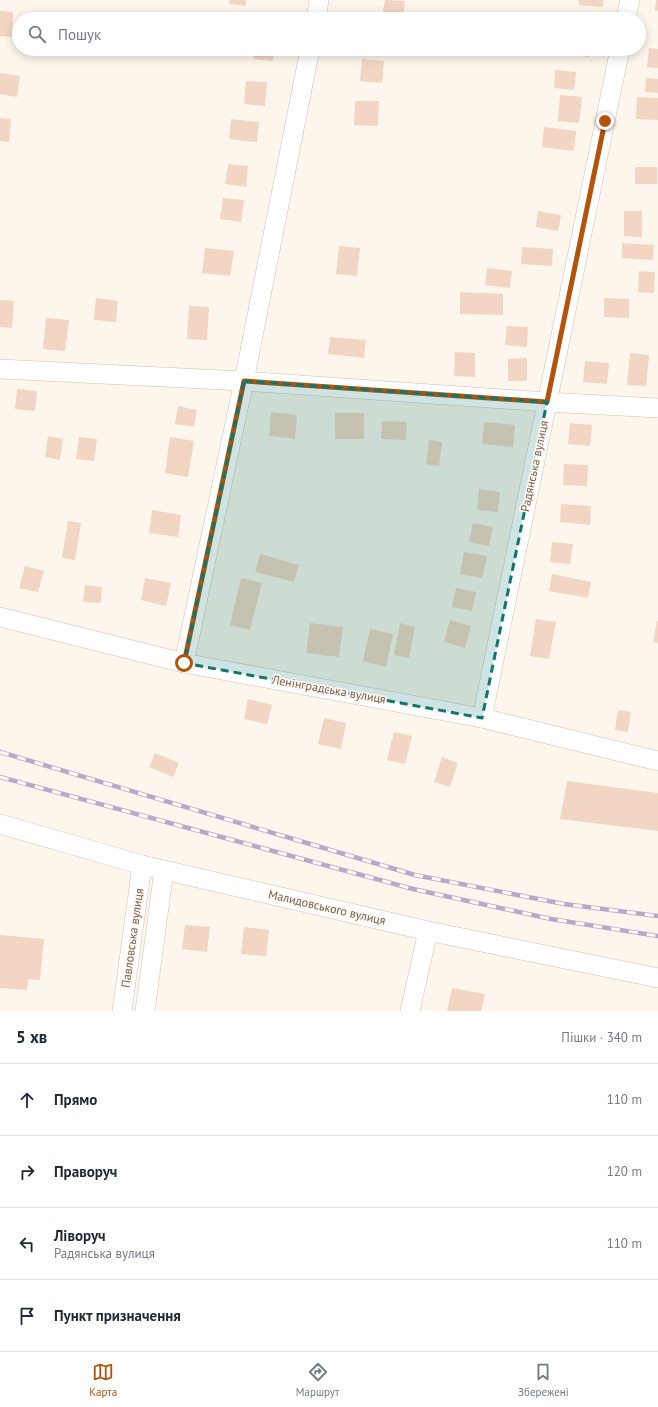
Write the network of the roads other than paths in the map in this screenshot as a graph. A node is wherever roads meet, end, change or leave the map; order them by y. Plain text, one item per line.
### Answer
1 (319, 0) edge
2 (630, 0) edge
3 (317, 12) edge
4 (627, 12) edge
5 (309, 56) edge
6 (619, 56) edge
7 (0, 369) edge
8 (244, 381) junction
9 (547, 402) junction
10 (658, 408) edge
11 (0, 617) edge
12 (184, 663) junction
13 (482, 718) junction
14 (658, 761) edge
15 (0, 824) edge
16 (142, 865) junction
17 (164, 870) junction
18 (428, 931) junction
19 (658, 978) edge
20 (122, 1011) edge
21 (145, 1011) edge
22 (410, 1011) edge

1 - 3 street
2 - 4 street
5 - 8 street
6 - 9 street, Радянська вулиця
7 - 8 street
8 - 9 street
8 - 12 street
9 - 10 street
9 - 13 street, Радянська вулиця
11 - 12 street, Ленінградська вулиця
12 - 13 street, Ленінградська вулиця
13 - 14 street, Ленінградська вулиця
15 - 16 street, Малидовського вулиця
16 - 17 street, Малидовського вулиця
16 - 20 street, Павловська вулиця
17 - 18 street, Малидовського вулиця
17 - 21 street, Павловська вулиця
18 - 19 street, Малидовського вулиця
18 - 22 street

